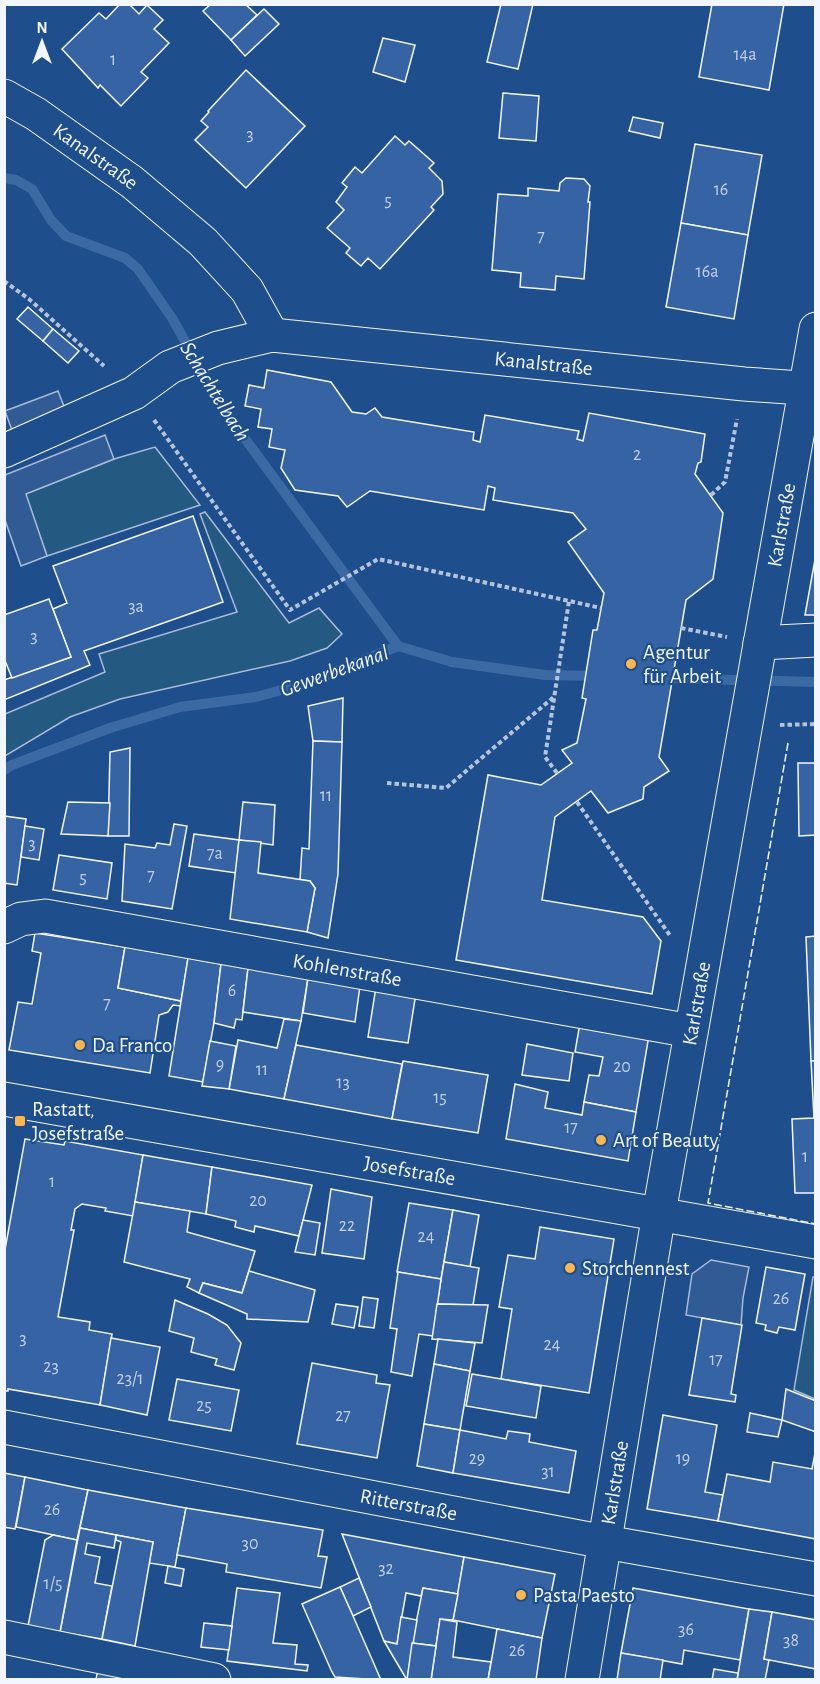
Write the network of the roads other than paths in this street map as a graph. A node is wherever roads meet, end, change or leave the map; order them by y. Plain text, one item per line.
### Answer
1 (4, 96) edge
2 (816, 329) edge
3 (272, 335) junction
4 (810, 389) edge
5 (4, 451) edge
6 (816, 640) edge
7 (760, 643) junction
8 (4, 927) edge
9 (691, 1031) junction
10 (4, 1099) edge
11 (659, 1213) junction
12 (816, 1242) edge
13 (4, 1427) edge
14 (605, 1542) junction
15 (816, 1579) edge
16 (4, 1636) edge
17 (214, 1680) edge
18 (582, 1680) edge

1 - 3 street, Kanalstraße
2 - 4 street, Karlstraße
3 - 4 street, Kanalstraße
3 - 5 street, Kanalstraße
4 - 7 street, Karlstraße
6 - 7 street
7 - 9 street, Karlstraße
8 - 9 street, Kohlenstraße
9 - 11 street, Karlstraße
10 - 11 street, Josefstraße
11 - 12 street, Josefstraße
11 - 14 street, Karlstraße
13 - 14 street, Ritterstraße
14 - 15 street, Ritterstraße
14 - 18 street, Karlstraße
16 - 17 street

